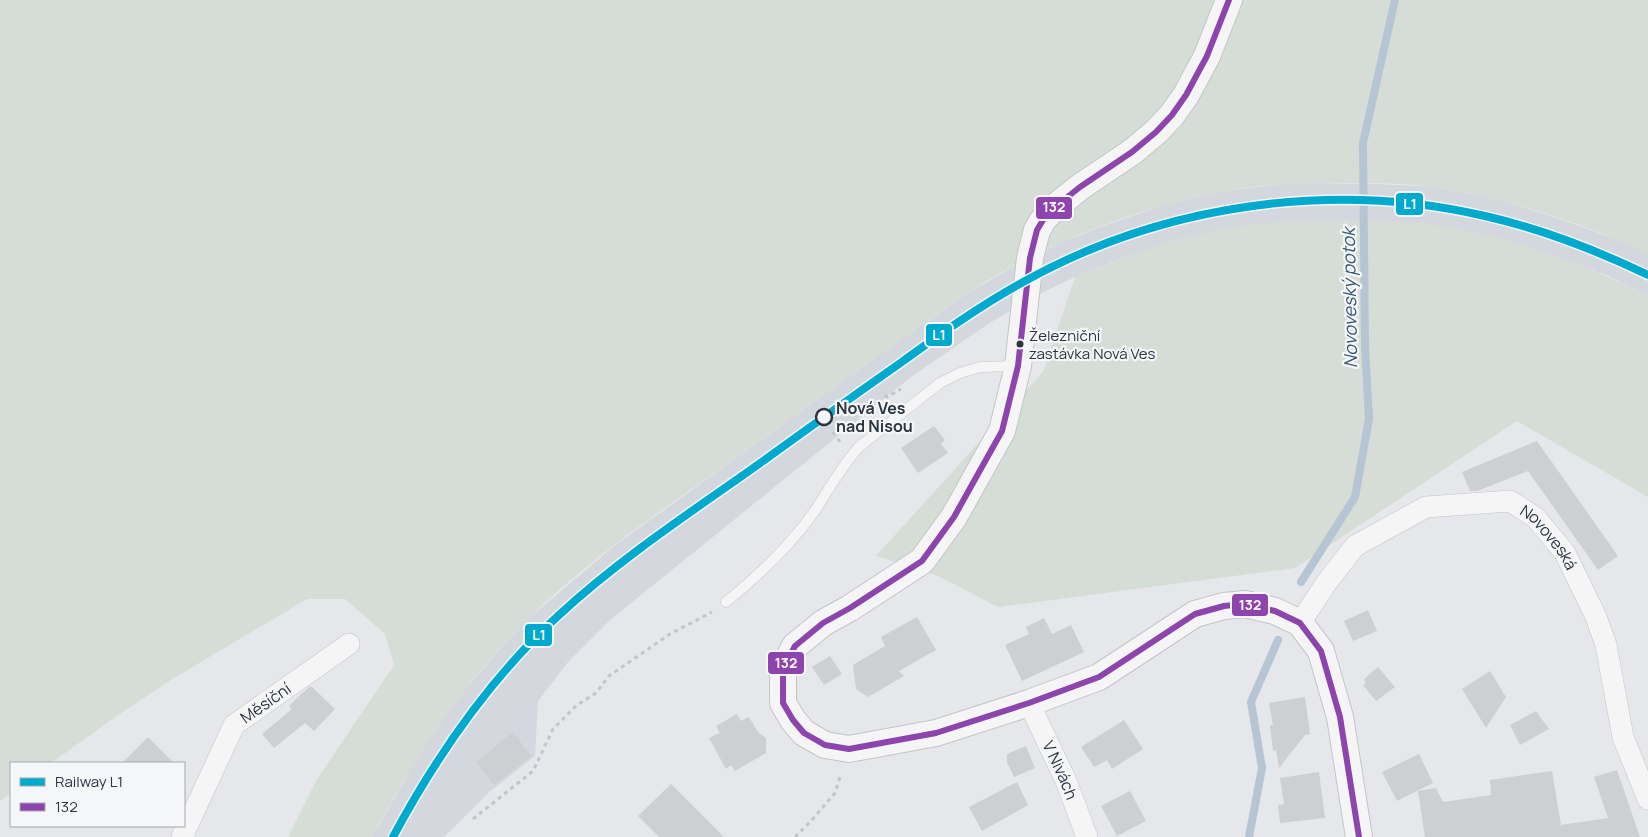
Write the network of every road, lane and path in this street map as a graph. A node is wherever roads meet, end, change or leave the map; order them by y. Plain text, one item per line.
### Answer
1 (1229, 0) edge
2 (1018, 366) junction
3 (833, 432) dead end
4 (836, 436) dead end
5 (726, 602) joint
6 (1300, 623) junction
7 (349, 644) dead end
8 (1030, 703) junction
9 (849, 749) junction
10 (1648, 799) edge
11 (473, 819) dead end
12 (182, 837) edge
13 (795, 837) edge
14 (1087, 837) edge
15 (1359, 837) edge

1 - 2 street
2 - 5 lane
2 - 9 street
3 - 4 path
5 - 11 path
6 - 8 street
6 - 10 street, Novoveská
6 - 15 street
7 - 12 street, Měsíční
8 - 9 street
8 - 14 street, V Nivách
9 - 13 path

